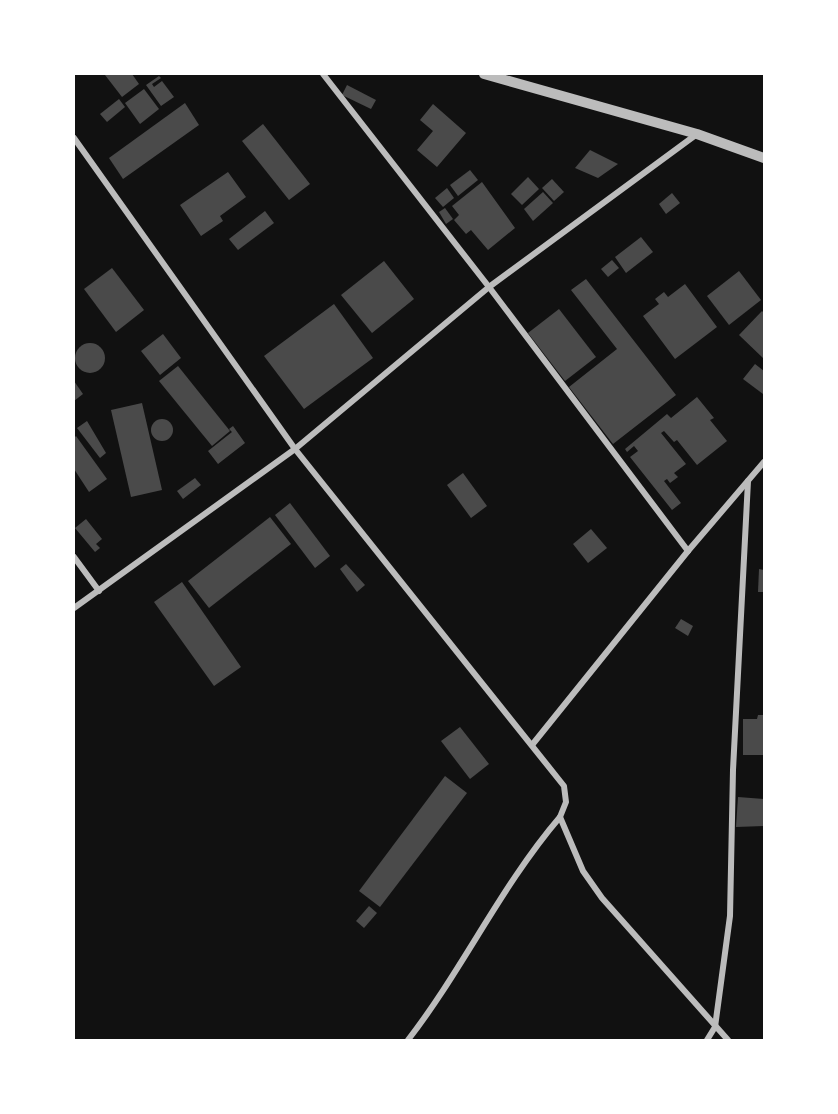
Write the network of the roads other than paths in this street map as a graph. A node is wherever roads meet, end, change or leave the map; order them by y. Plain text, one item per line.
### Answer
1 (323, 74) edge
2 (484, 74) edge
3 (697, 134) junction
4 (74, 138) edge
5 (765, 158) edge
6 (489, 287) junction
7 (295, 449) junction
8 (765, 462) edge
9 (748, 481) junction
10 (688, 551) junction
11 (74, 557) edge
12 (99, 591) junction
13 (74, 608) edge
14 (532, 745) junction
15 (560, 817) junction
16 (715, 1027) junction
17 (408, 1041) edge
18 (707, 1041) edge
19 (728, 1041) edge

1 - 6 street
2 - 3 street
3 - 5 street
3 - 6 street
4 - 7 street
6 - 7 street
6 - 10 street
7 - 12 street
7 - 14 street
8 - 9 street
9 - 10 street
9 - 16 street
10 - 14 street
11 - 12 street
12 - 13 street
14 - 15 street
15 - 16 street
15 - 17 street
16 - 18 street
16 - 19 street

